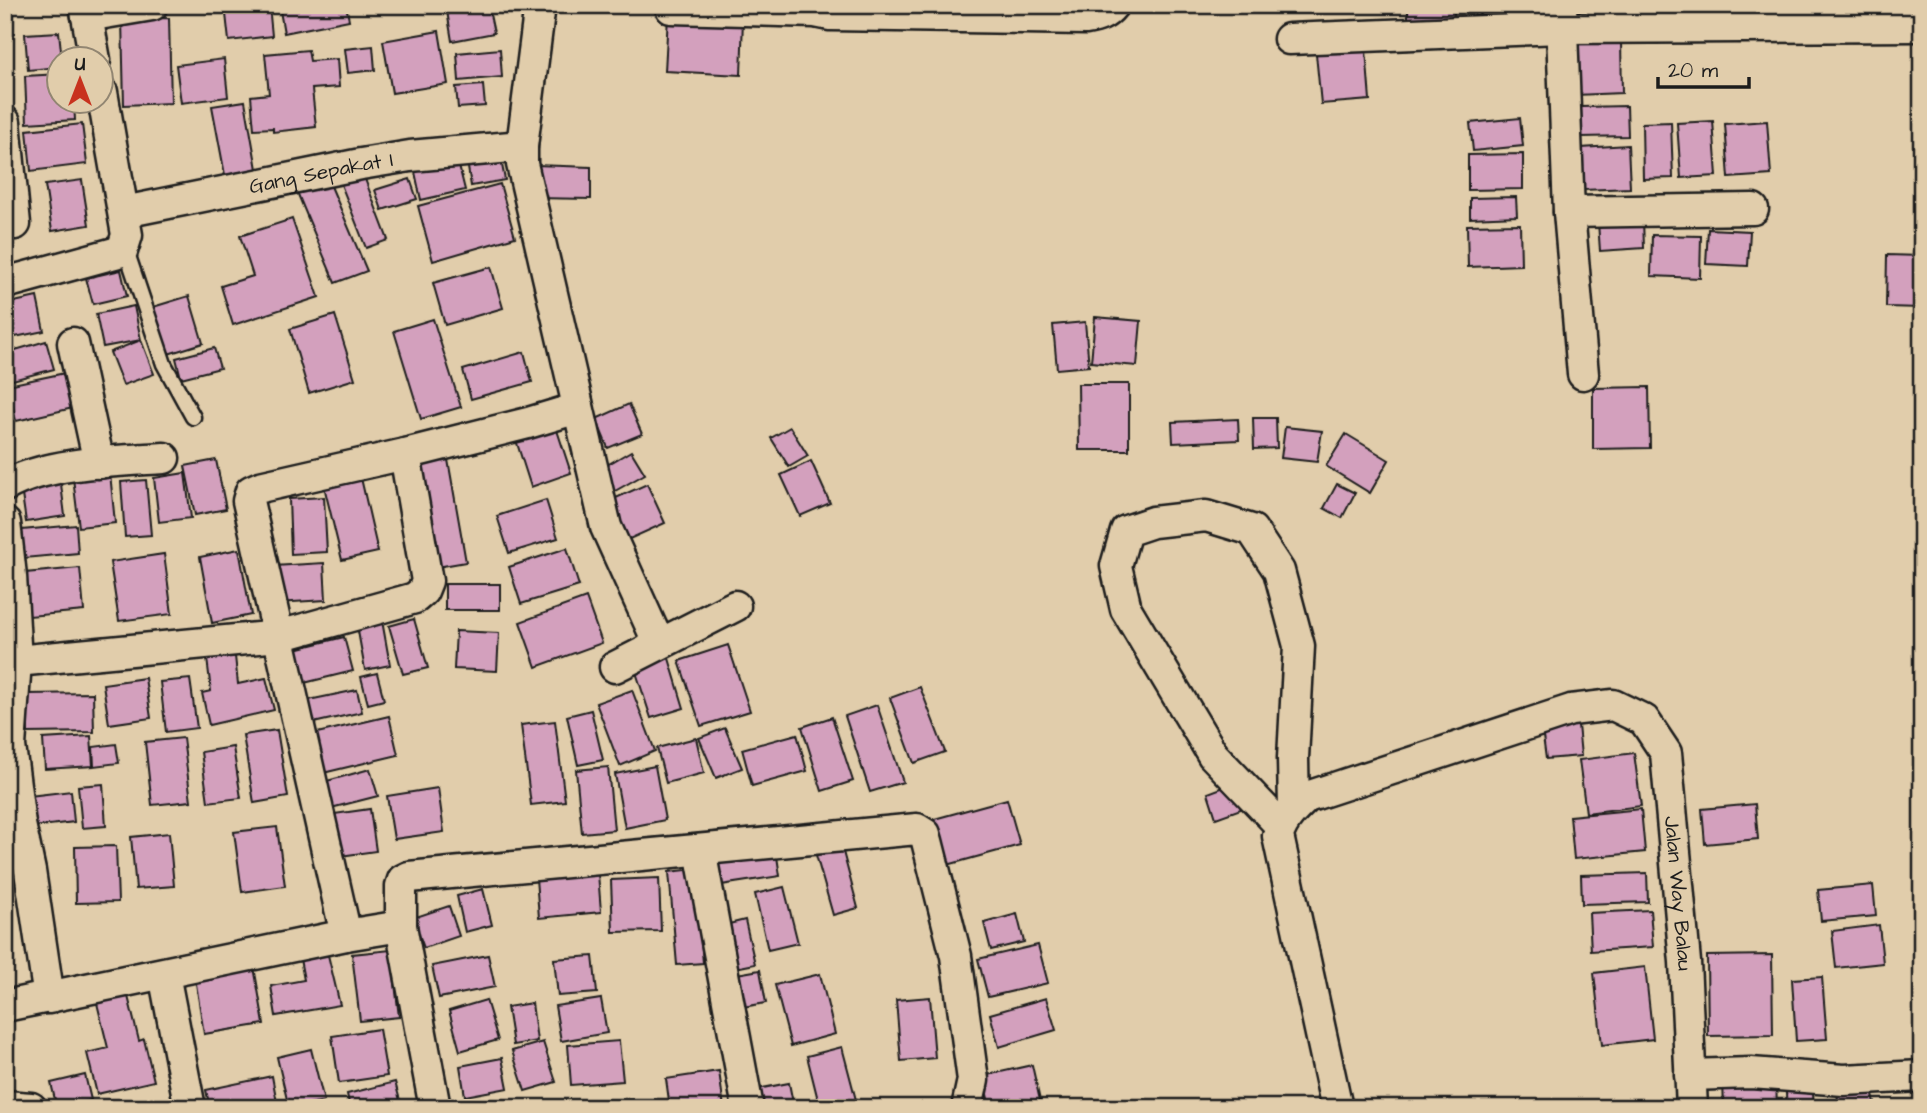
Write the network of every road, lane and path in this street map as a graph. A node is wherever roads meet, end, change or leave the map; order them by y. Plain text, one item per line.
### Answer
1 (152, 5) edge
2 (540, 5) edge
3 (1113, 5) edge
4 (671, 8) joint
5 (815, 9) edge
6 (86, 11) edge
7 (1561, 17) edge
8 (1922, 26) edge
9 (1289, 39) dead end
10 (92, 46) edge
11 (106, 116) edge
12 (5, 122) edge
13 (522, 146) junction
14 (8, 179) edge
15 (1753, 209) dead end
16 (124, 212) junction
17 (1569, 212) junction
18 (15, 224) dead end
19 (125, 245) junction
20 (5, 284) edge
21 (73, 343) dead end
22 (1583, 374) dead end
23 (578, 408) junction
24 (193, 417) dead end
25 (405, 454) junction
26 (164, 458) dead end
27 (99, 463) junction
28 (5, 486) edge
29 (5, 523) edge
30 (735, 606) dead end
31 (279, 636) junction
32 (659, 644) junction
33 (16, 661) junction
34 (615, 667) dead end
35 (10, 787) edge
36 (1287, 818) junction
37 (700, 850) junction
38 (401, 926) junction
39 (346, 934) junction
40 (164, 974) junction
41 (49, 998) junction
42 (5, 1006) edge
43 (1690, 1075) junction
44 (1922, 1076) edge
45 (5, 1106) edge
46 (31, 1108) edge
47 (190, 1108) edge
48 (435, 1108) edge
49 (748, 1108) edge
50 (967, 1108) edge
51 (1337, 1108) edge
52 (1692, 1108) edge

1 - 6 street
2 - 4 path
2 - 13 street
3 - 5 street
4 - 5 street
6 - 10 street
7 - 8 street
7 - 9 street
7 - 17 street
11 - 16 street
12 - 14 street
13 - 16 street, Gang Sepakat I
13 - 23 street
14 - 18 street
15 - 17 street
16 - 19 street
17 - 22 street
19 - 20 street
19 - 24 lane
21 - 27 street
23 - 25 street
23 - 32 street
25 - 31 street
25 - 31 street
26 - 27 street
27 - 28 street
29 - 33 street
30 - 32 street
31 - 33 street
31 - 39 street
32 - 34 street
33 - 35 street
35 - 41 street
36 - 36 street
36 - 43 street, Jalan Way Balau
36 - 51 street
37 - 38 street
37 - 49 street
37 - 50 street
38 - 39 street
38 - 48 street
39 - 40 street
40 - 41 street
40 - 47 street
41 - 42 street
43 - 44 street
43 - 52 street, Jalan Way Balau
45 - 46 street

